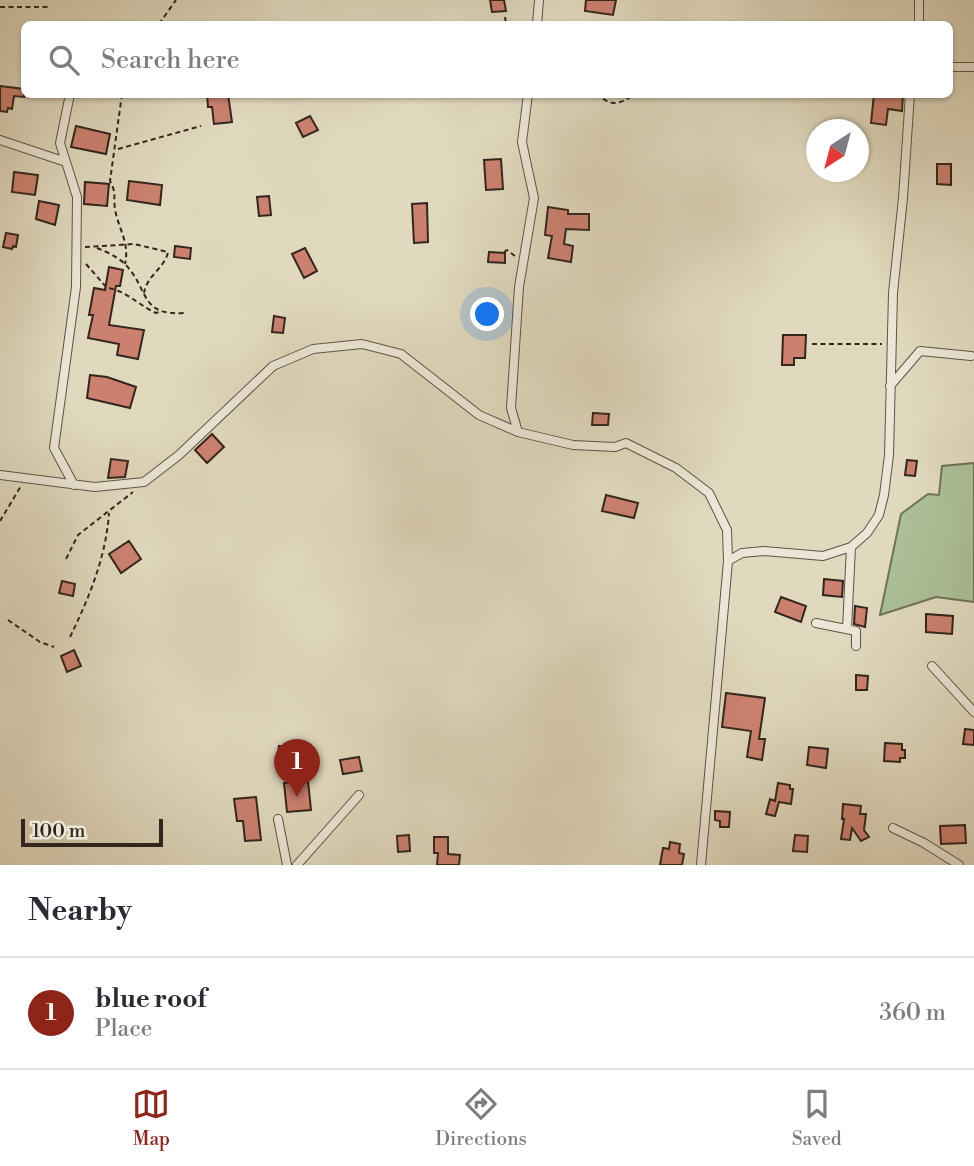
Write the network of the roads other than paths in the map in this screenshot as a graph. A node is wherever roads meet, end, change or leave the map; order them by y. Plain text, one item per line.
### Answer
1 (539, 0) edge
2 (919, 0) edge
3 (537, 21) edge
4 (919, 21) edge
5 (974, 66) edge
6 (953, 67) edge
7 (69, 98) edge
8 (528, 98) edge
9 (910, 98) edge
10 (0, 140) edge
11 (66, 162) junction
12 (971, 356) dead end
13 (890, 386) junction
14 (518, 432) junction
15 (0, 475) edge
16 (74, 485) junction
17 (851, 547) junction
18 (729, 561) junction
19 (816, 623) dead end
20 (847, 629) junction
21 (856, 646) dead end
22 (932, 666) dead end
23 (974, 712) edge
24 (359, 795) dead end
25 (278, 819) dead end
26 (892, 828) dead end
27 (287, 865) edge
28 (297, 865) edge
29 (701, 865) edge
30 (959, 865) edge

1 - 3 street
2 - 4 street
5 - 6 street
7 - 11 street
8 - 14 street
9 - 13 street
10 - 11 street
11 - 16 street
12 - 13 street
13 - 17 street
14 - 16 street
14 - 18 street
15 - 16 street
17 - 18 street
17 - 20 street
18 - 29 street
19 - 20 street
20 - 21 street
22 - 23 street
24 - 28 street
25 - 27 street
26 - 30 street

